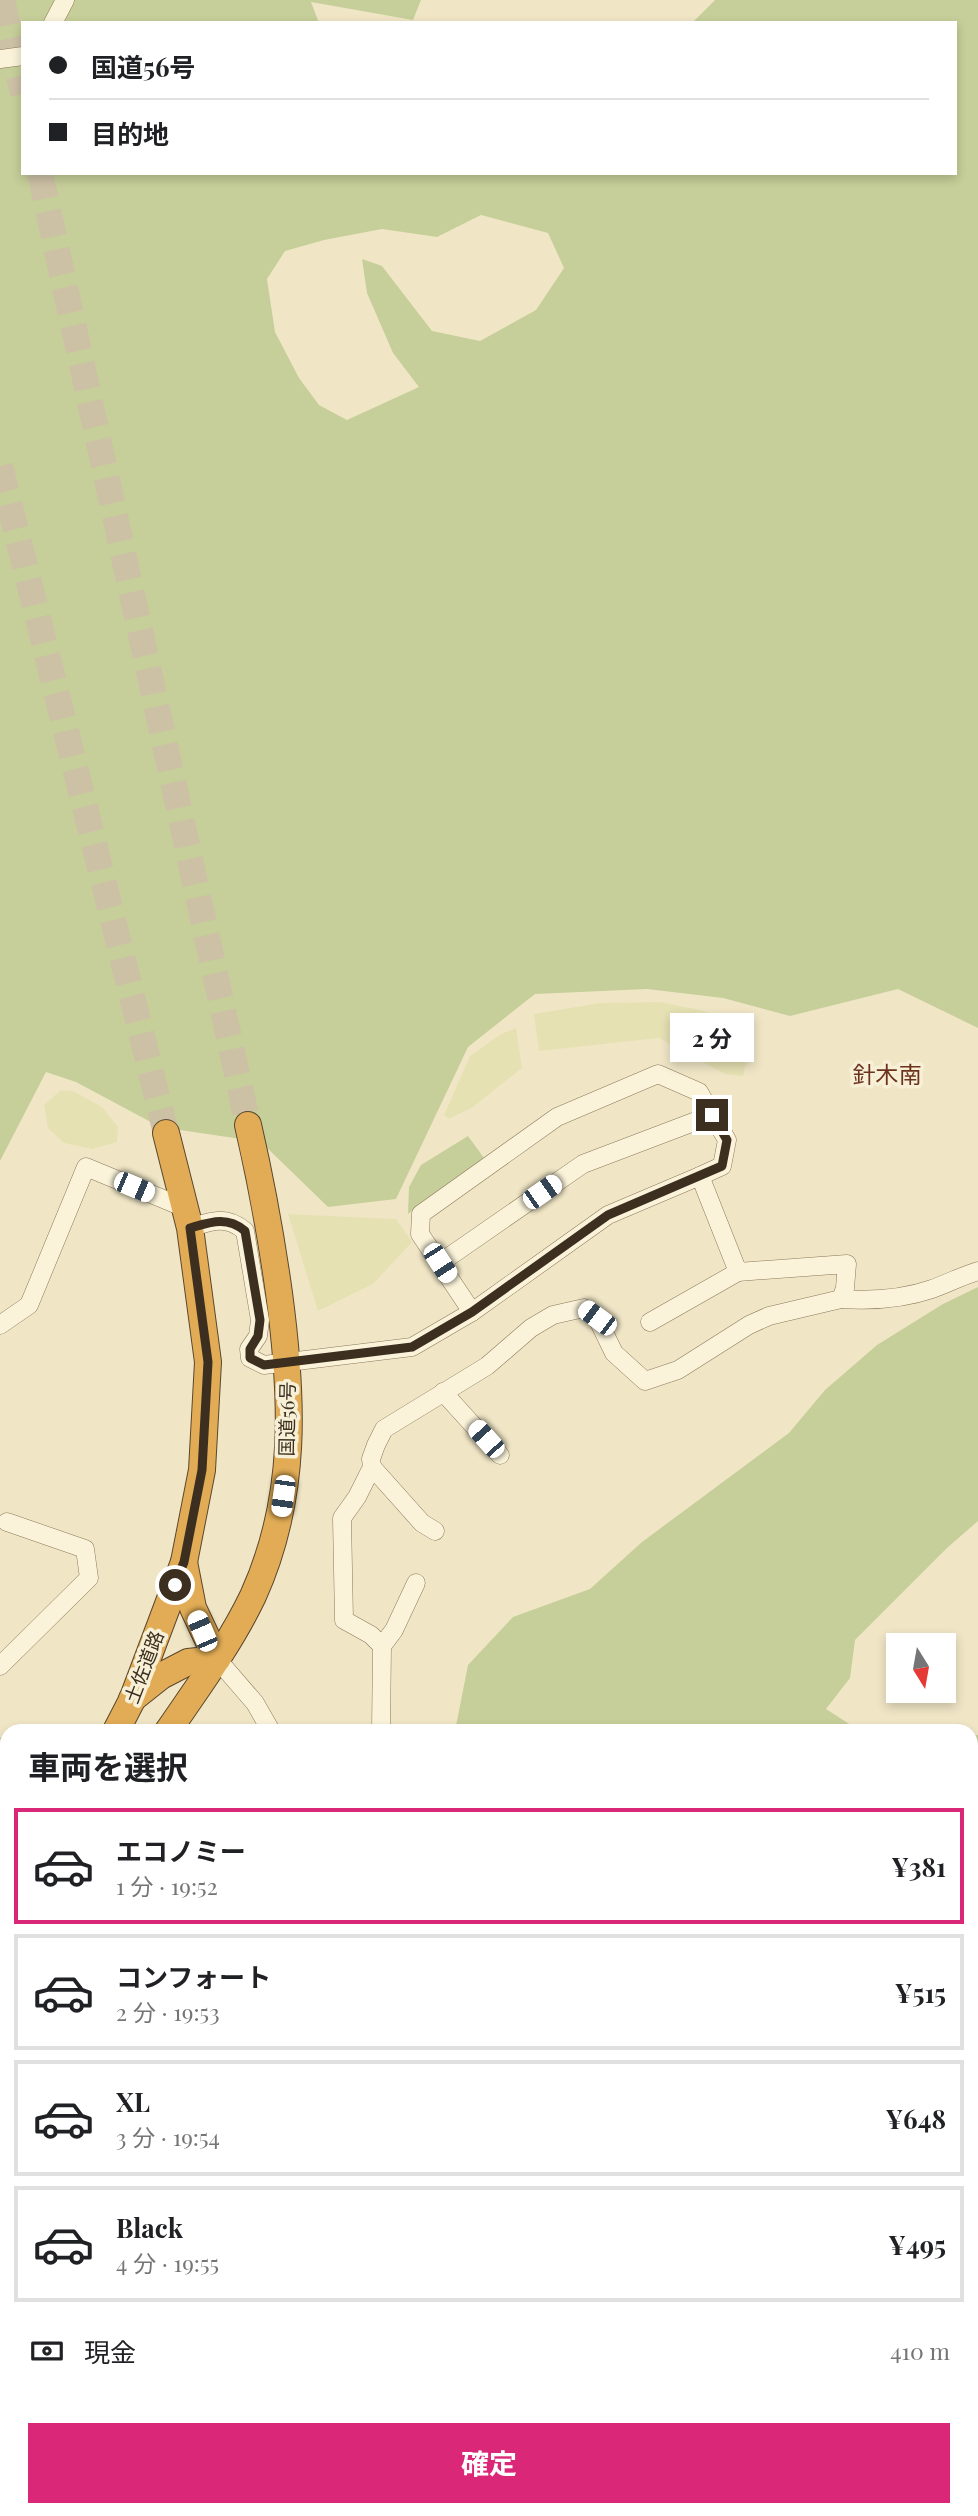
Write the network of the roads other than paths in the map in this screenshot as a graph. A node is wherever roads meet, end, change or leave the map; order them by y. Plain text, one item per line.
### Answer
1 (65, 0) edge
2 (53, 21) edge
3 (21, 56) edge
4 (0, 59) edge
5 (712, 1115) junction
6 (248, 1125) tunnel mouth
7 (166, 1133) tunnel mouth
8 (700, 1176) junction
9 (188, 1218) junction
10 (440, 1263) junction
11 (978, 1271) edge
12 (738, 1272) junction
13 (841, 1299) junction
14 (472, 1312) junction
15 (650, 1322) dead end
16 (0, 1325) edge
17 (288, 1362) junction
18 (443, 1392) junction
19 (500, 1455) dead end
20 (372, 1467) junction
21 (7, 1522) dead end
22 (435, 1531) dead end
23 (184, 1562) junction
24 (416, 1583) dead end
25 (382, 1646) junction
26 (217, 1659) junction
27 (0, 1666) edge
28 (132, 1700) junction
29 (120, 1724) edge
30 (173, 1724) edge
31 (267, 1724) edge
32 (381, 1724) edge

1 - 2 street
3 - 4 street
5 - 8 street
5 - 10 street
5 - 10 street
6 - 17 highway, 国道56号
7 - 9 highway
8 - 12 street
8 - 14 street
9 - 16 street
9 - 17 street
9 - 23 highway
10 - 14 street
11 - 13 street
12 - 13 street
12 - 15 street
13 - 18 street
14 - 17 street
17 - 26 highway, 国道56号
18 - 19 street
18 - 20 street
20 - 22 street
20 - 25 street
21 - 27 street
23 - 26 highway
23 - 28 highway, 土佐道路
24 - 25 street
25 - 32 street
26 - 28 highway
26 - 30 highway
26 - 31 street
28 - 29 highway, 土佐道路

